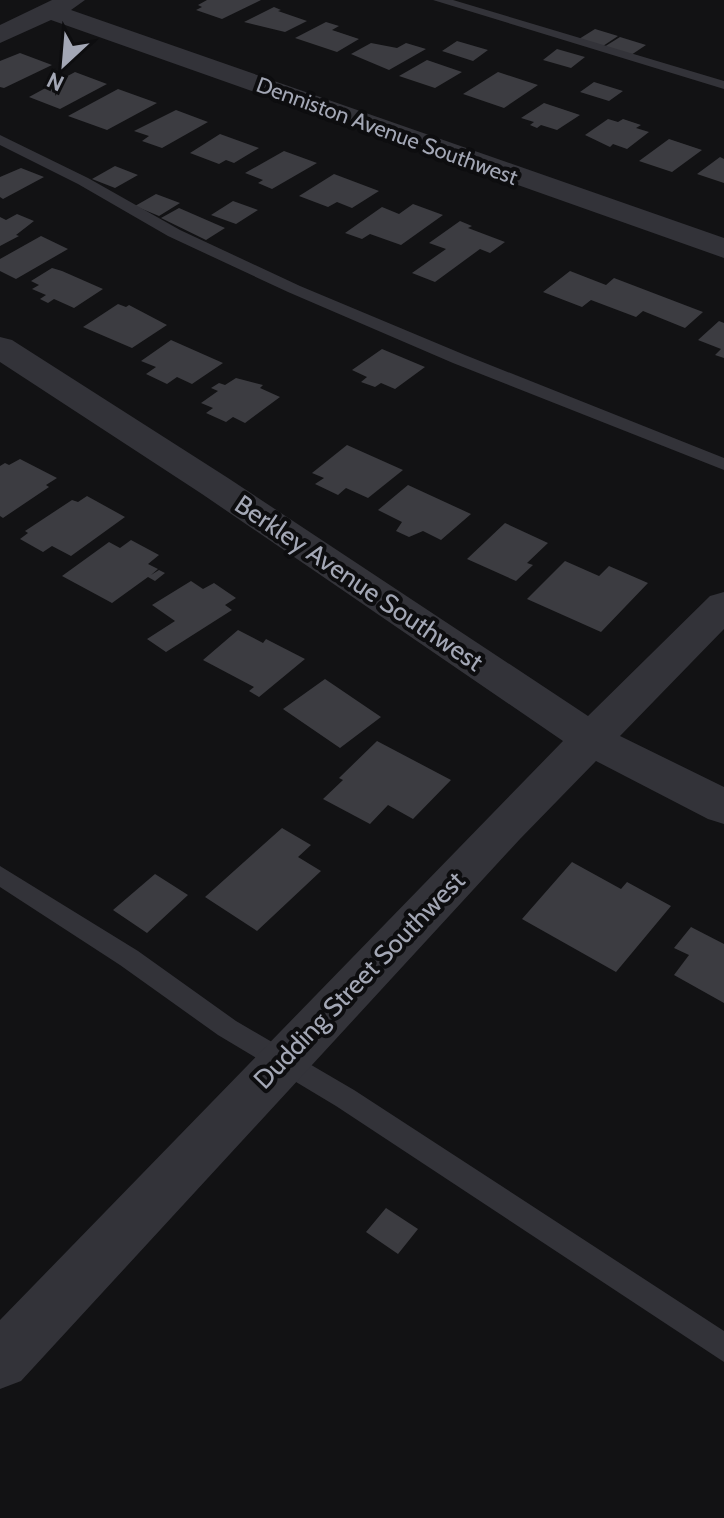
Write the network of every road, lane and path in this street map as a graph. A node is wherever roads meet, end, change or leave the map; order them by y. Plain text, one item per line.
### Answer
1 (439, 0) edge
2 (61, 6) edge
3 (0, 35) edge
4 (724, 85) edge
5 (0, 139) edge
6 (724, 249) edge
7 (0, 347) edge
8 (724, 464) edge
9 (724, 605) edge
10 (592, 739) junction
11 (724, 807) edge
12 (0, 875) edge
13 (282, 1060) junction
14 (724, 1348) edge
15 (0, 1361) edge

1 - 4 lane
2 - 3 street
2 - 6 street, Denniston Avenue Southwest
5 - 8 lane
7 - 10 street, Berkley Avenue Southwest
9 - 10 street, Dudding Street Southwest
10 - 11 street, Berkley Avenue Southwest
10 - 13 street, Dudding Street Southwest
12 - 13 lane
13 - 14 lane
13 - 15 street, Dudding Street Southwest

